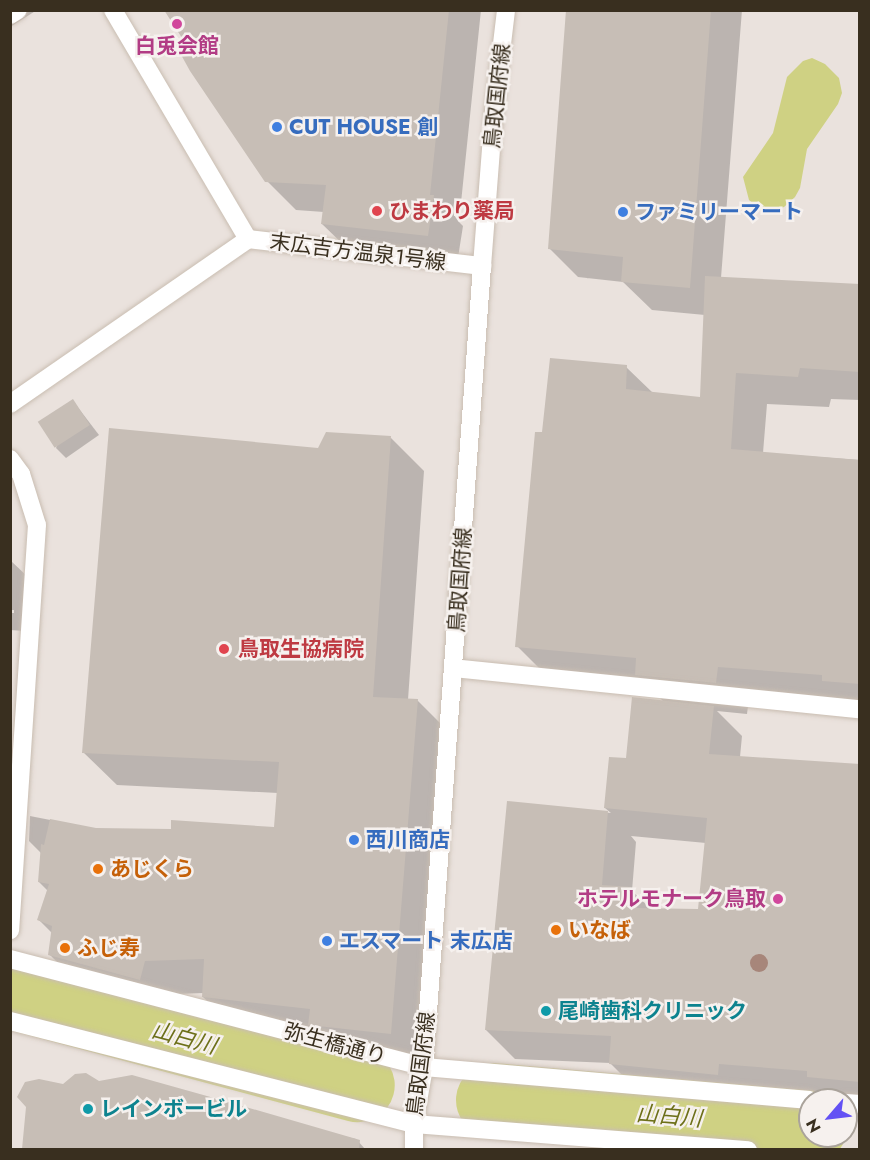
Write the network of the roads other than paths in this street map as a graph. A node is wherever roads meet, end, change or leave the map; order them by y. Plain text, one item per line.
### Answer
1 (18, 10) edge
2 (112, 10) edge
3 (506, 10) edge
4 (10, 15) edge
5 (248, 239) junction
6 (482, 266) junction
7 (10, 404) edge
8 (10, 459) edge
9 (453, 668) junction
10 (860, 709) edge
11 (10, 930) edge
12 (10, 959) edge
13 (10, 1022) edge
14 (424, 1067) junction
15 (798, 1099) edge
16 (414, 1124) junction
17 (414, 1149) edge
18 (747, 1149) edge

1 - 4 street
2 - 5 street, 末広吉方温泉1号線
3 - 6 street, 鳥取国府線
5 - 6 street, 末広吉方温泉1号線
5 - 7 street
6 - 9 street, 鳥取国府線
8 - 11 street
9 - 10 street
9 - 14 street, 鳥取国府線
12 - 14 street, 弥生橋通り
13 - 16 street
14 - 15 street, 弥生橋通り
14 - 16 street, 鳥取国府線
16 - 17 street, 鳥取国府線
16 - 18 street

